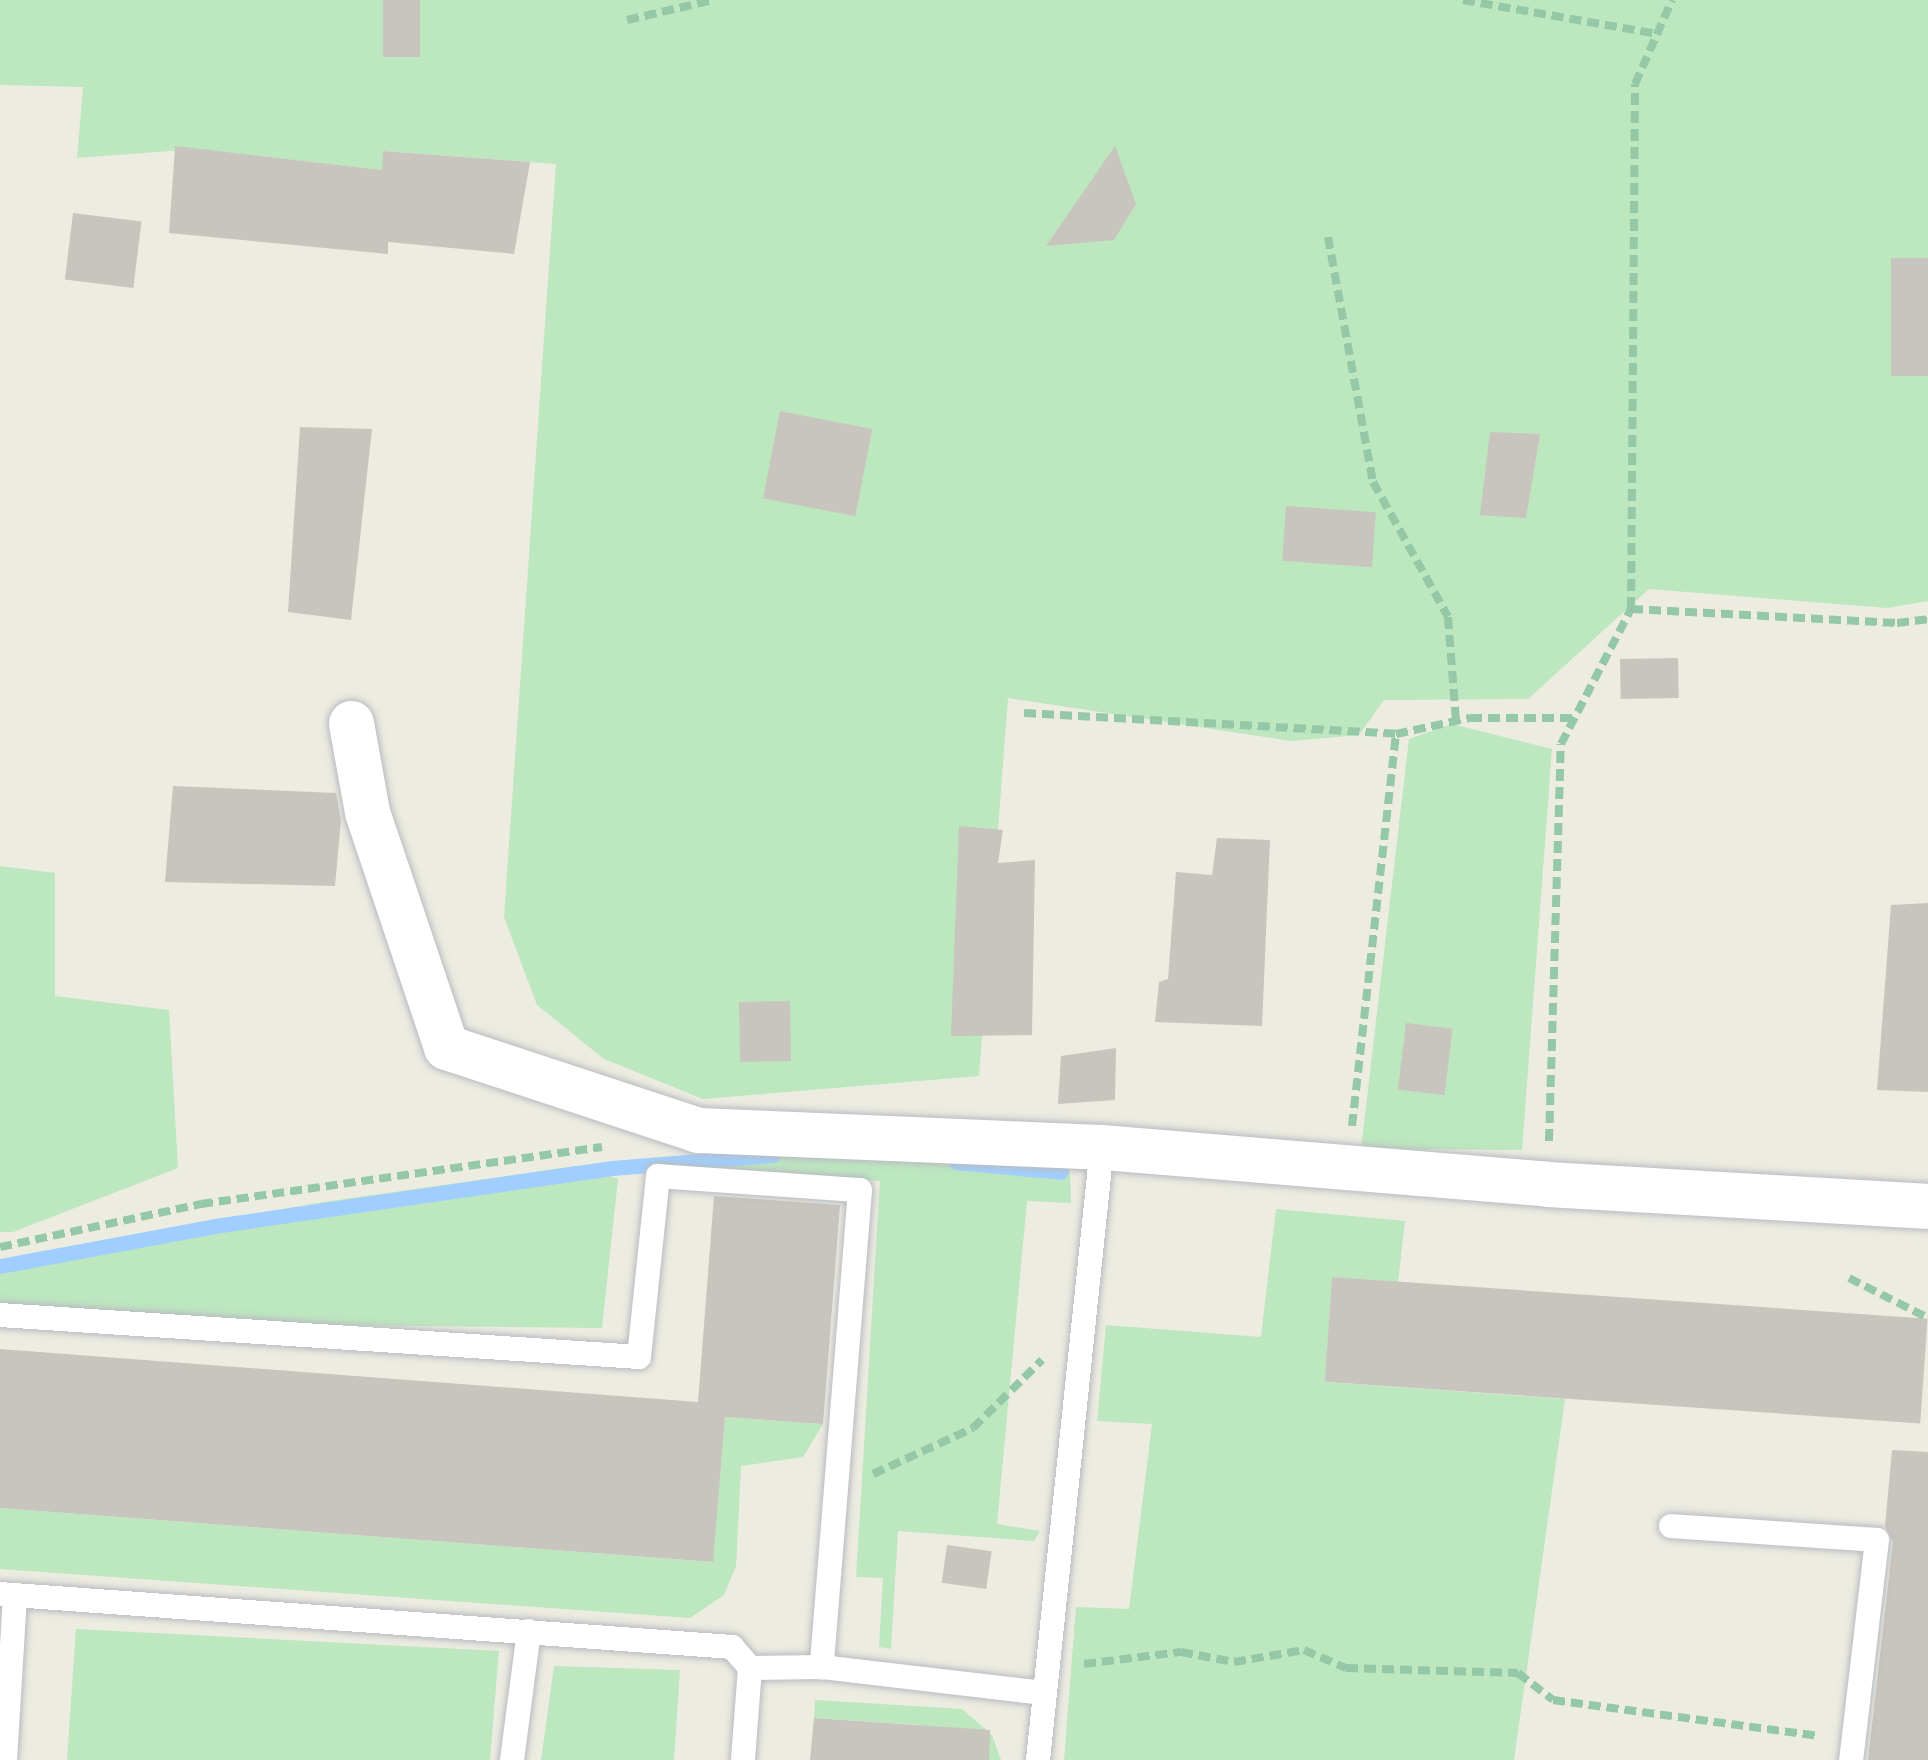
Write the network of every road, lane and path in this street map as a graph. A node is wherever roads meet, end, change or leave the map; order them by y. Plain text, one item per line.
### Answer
1 (712, 0) edge
2 (1463, 0) edge
3 (1672, 0) edge
4 (627, 20) dead end
5 (1657, 34) junction
6 (1328, 237) dead end
7 (1631, 609) junction
8 (1928, 619) edge
9 (1024, 713) dead end
10 (1575, 718) junction
11 (351, 722) dead end
12 (1456, 722) junction
13 (1396, 734) junction
14 (607, 1146) dead end
15 (1102, 1147) junction
16 (1348, 1168) junction
17 (1548, 1184) junction
18 (1928, 1206) edge
19 (0, 1246) edge
20 (1849, 1278) dead end
21 (0, 1315) edge
22 (1928, 1318) edge
23 (1083, 1319) junction
24 (839, 1490) junction
25 (1671, 1526) dead end
26 (7, 1595) edge
27 (530, 1631) junction
28 (822, 1667) junction
29 (750, 1668) junction
30 (1045, 1681) junction
31 (1852, 1750) edge
32 (5, 1760) edge
33 (512, 1760) edge
34 (743, 1760) edge
35 (1038, 1760) edge

1 - 4 path
2 - 5 path
3 - 5 path
5 - 7 path
6 - 12 path
7 - 8 path
7 - 10 path
9 - 13 path
10 - 12 path
10 - 17 path
11 - 15 street
12 - 13 path
13 - 16 path
14 - 19 path
15 - 16 street
15 - 23 lane
16 - 17 street
17 - 18 street
20 - 22 path
21 - 24 lane
23 - 24 path
23 - 30 lane
24 - 28 lane
25 - 31 lane
26 - 27 lane
26 - 32 lane
27 - 29 lane
27 - 33 lane
28 - 29 lane
28 - 30 lane
29 - 34 lane
30 - 31 path
30 - 35 lane

